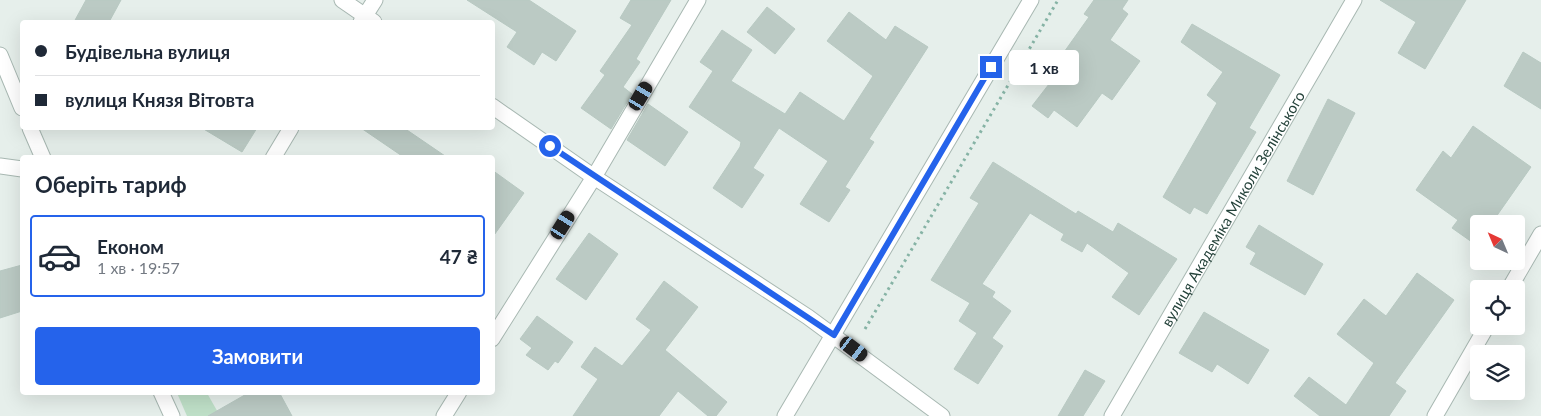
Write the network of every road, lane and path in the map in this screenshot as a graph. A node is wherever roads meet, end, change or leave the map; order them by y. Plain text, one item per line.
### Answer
1 (342, 0) edge
2 (375, 0) edge
3 (698, 0) edge
4 (1031, 0) edge
5 (1058, 0) edge
6 (1354, 0) edge
7 (367, 20) edge
8 (0, 55) edge
9 (20, 103) edge
10 (495, 108) edge
11 (31, 130) edge
12 (290, 130) edge
13 (42, 155) edge
14 (276, 155) edge
15 (0, 166) edge
16 (20, 169) edge
17 (594, 177) junction
18 (1541, 234) edge
19 (1514, 280) edge
20 (865, 329) dead end
21 (495, 334) edge
22 (834, 335) junction
23 (1482, 335) edge
24 (162, 395) edge
25 (457, 395) edge
26 (172, 416) edge
27 (444, 416) edge
28 (785, 416) edge
29 (942, 416) edge
30 (1112, 416) edge
31 (1435, 416) edge

1 - 7 street
2 - 7 street
3 - 17 street
4 - 22 street
5 - 20 path
6 - 30 street, вулиця Академіка Миколи Зелінського
8 - 9 street
10 - 17 street
11 - 13 street
12 - 14 street
15 - 16 street
17 - 21 street
17 - 22 street
18 - 19 street
22 - 28 street
22 - 29 street
23 - 31 street
24 - 26 street
25 - 27 street

